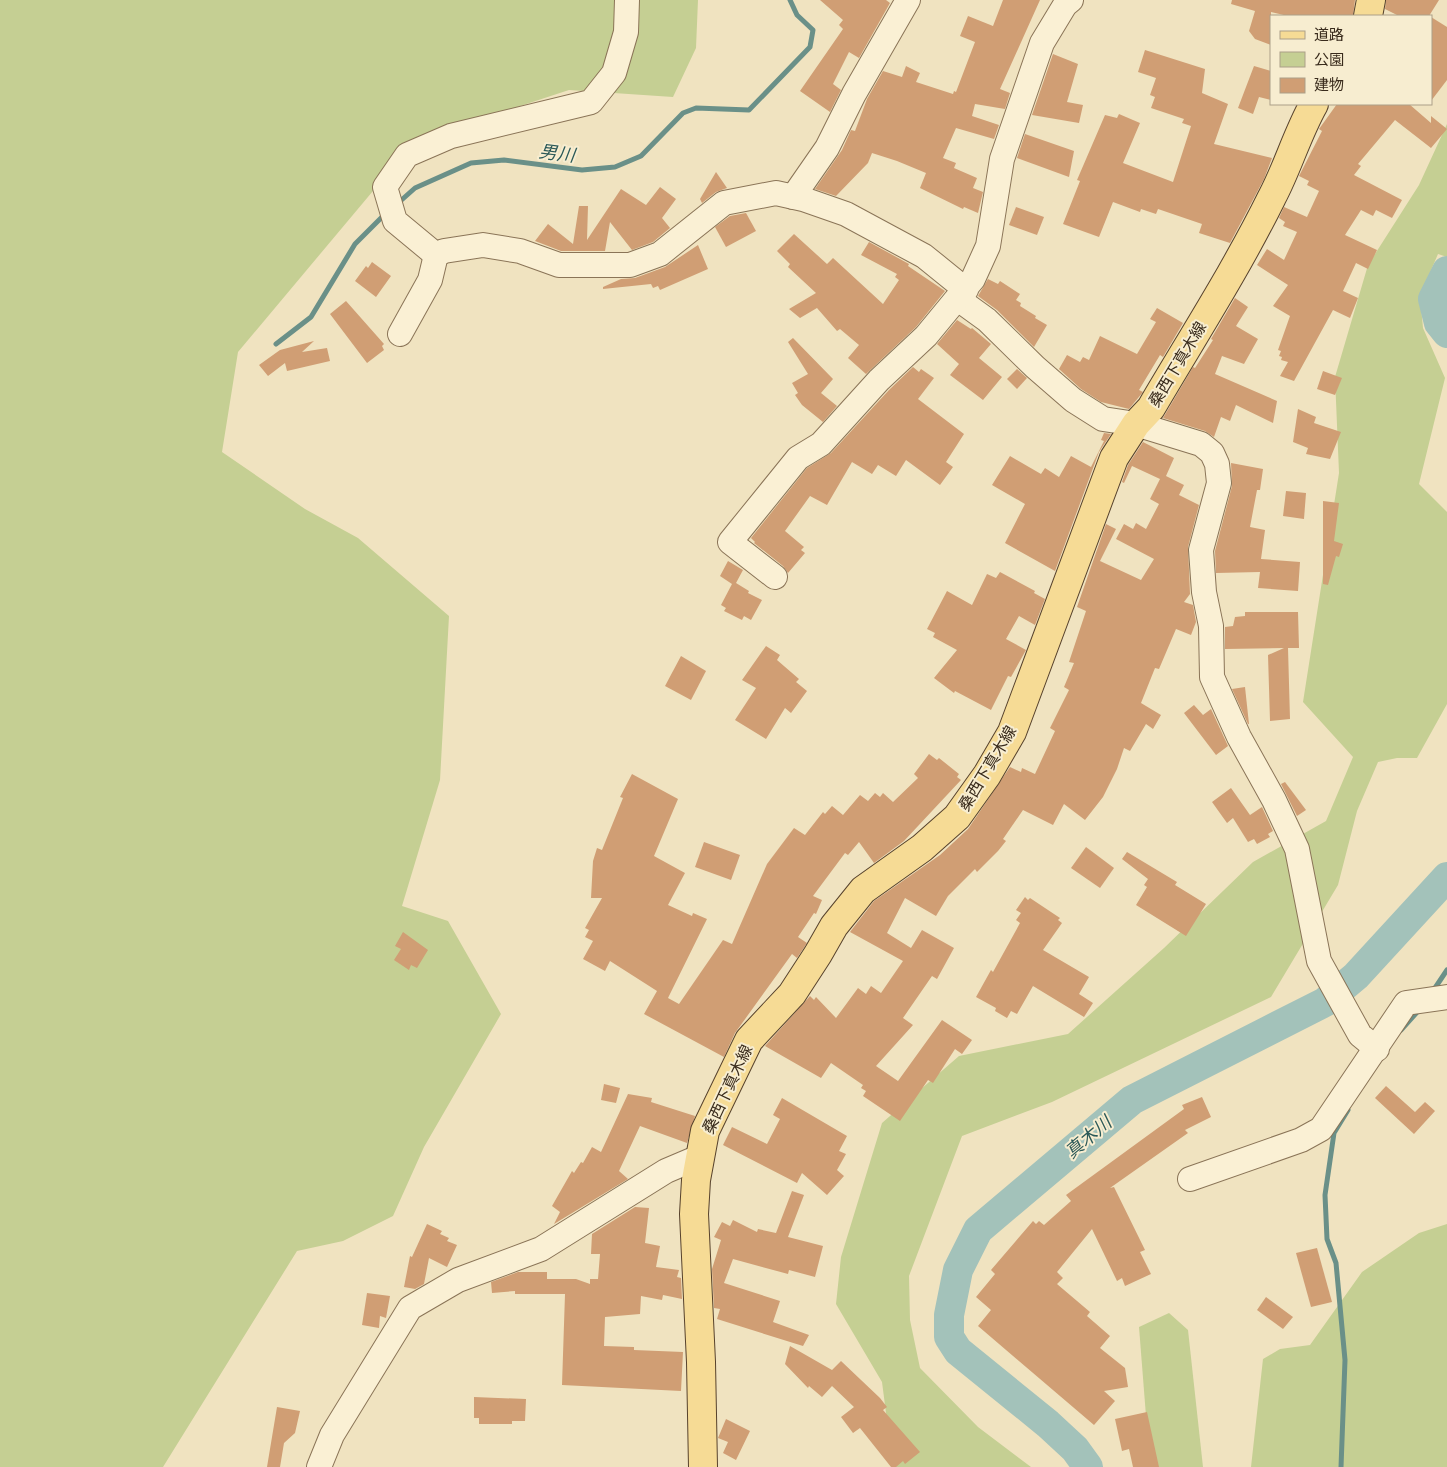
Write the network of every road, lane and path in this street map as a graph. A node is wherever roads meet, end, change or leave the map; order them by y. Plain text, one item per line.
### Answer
1 (628, 0) edge
2 (908, 0) edge
3 (1071, 0) edge
4 (1371, 0) edge
5 (1368, 15) edge
6 (1314, 105) edge
7 (793, 197) junction
8 (436, 255) junction
9 (962, 294) junction
10 (400, 334) dead end
11 (1136, 424) junction
12 (775, 577) dead end
13 (1447, 996) edge
14 (1369, 1042) junction
15 (699, 1158) junction
16 (1190, 1179) dead end
17 (319, 1467) edge
18 (703, 1467) edge

1 - 8 street
2 - 7 street
3 - 9 street
4 - 5 main road
6 - 11 main road, 桑西下真木線
7 - 8 street
7 - 9 street
8 - 10 street
9 - 11 street
9 - 12 street
11 - 14 street
11 - 15 main road, 桑西下真木線
13 - 14 street
14 - 16 street
15 - 17 street
15 - 18 main road, 桑西下真木線

